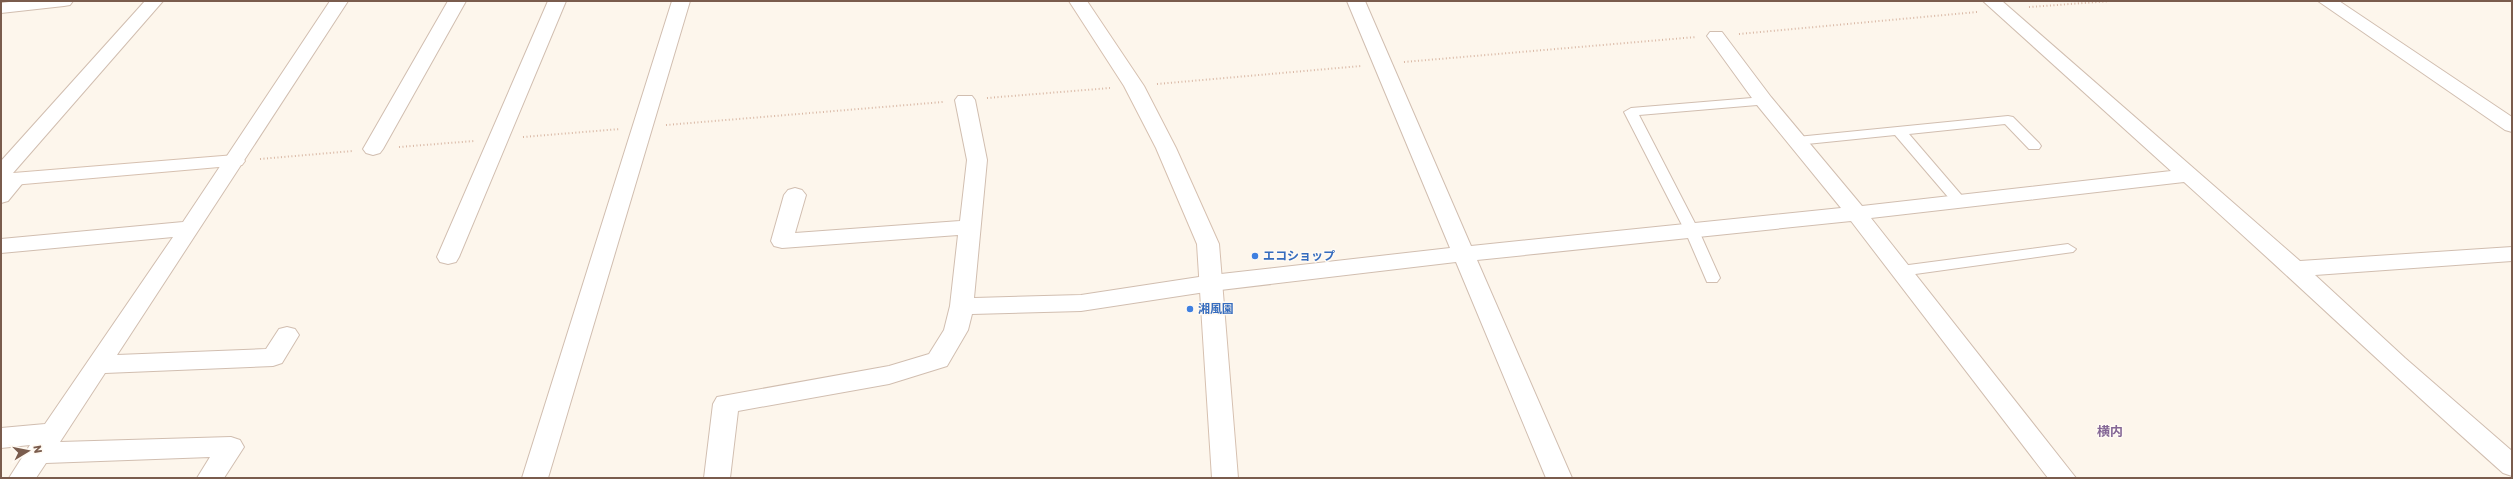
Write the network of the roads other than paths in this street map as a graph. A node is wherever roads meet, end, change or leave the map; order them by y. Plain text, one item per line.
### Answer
1 (64, 1) edge
2 (154, 1) edge
3 (339, 1) edge
4 (456, 1) edge
5 (557, 1) edge
6 (681, 1) edge
7 (1078, 1) edge
8 (1356, 1) edge
9 (2328, 1) edge
10 (1997, 5) edge
11 (1, 8) edge
12 (1716, 36) road end
13 (965, 100) road end
14 (1764, 101) junction
15 (2512, 126) edge
16 (1899, 131) junction
17 (1797, 141) junction
18 (2034, 146) dead end
19 (373, 149) road end
20 (236, 161) junction
21 (2188, 175) junction
22 (6, 178) edge
23 (795, 195) dead end
24 (1, 196) edge
25 (1959, 201) junction
26 (1856, 213) junction
27 (969, 227) junction
28 (190, 228) junction
29 (1692, 231) junction
30 (1, 246) edge
31 (2068, 249) dead end
32 (1464, 254) junction
33 (2512, 254) edge
34 (448, 257) dead end
35 (2295, 269) junction
36 (1901, 271) junction
37 (1712, 278) dead end
38 (1212, 283) junction
39 (962, 306) junction
40 (287, 335) dead end
41 (98, 365) junction
42 (1, 438) edge
43 (45, 443) junction
44 (2512, 466) edge
45 (22, 478) edge
46 (210, 478) edge
47 (535, 478) edge
48 (717, 478) edge
49 (1225, 478) edge
50 (1559, 478) edge
51 (2063, 478) edge

1 - 11 street
2 - 22 street
3 - 20 street
4 - 19 street
5 - 34 street
6 - 47 street
7 - 38 street
8 - 32 street
9 - 15 street
10 - 21 street
12 - 14 street
13 - 27 street
14 - 17 street
14 - 29 lane
16 - 17 lane
16 - 18 lane
16 - 25 lane
17 - 26 street
20 - 22 street
20 - 28 street
21 - 25 street
21 - 35 street
22 - 24 street
23 - 27 street
25 - 26 street
26 - 29 street
26 - 36 street
27 - 39 street
28 - 30 street
28 - 41 street
29 - 32 street
29 - 37 lane
31 - 36 lane
32 - 38 street
32 - 50 street
33 - 35 street
35 - 44 street
36 - 51 street
38 - 39 street
38 - 49 street
39 - 48 street
40 - 41 street
41 - 43 street
42 - 43 street
43 - 45 street
43 - 46 street

